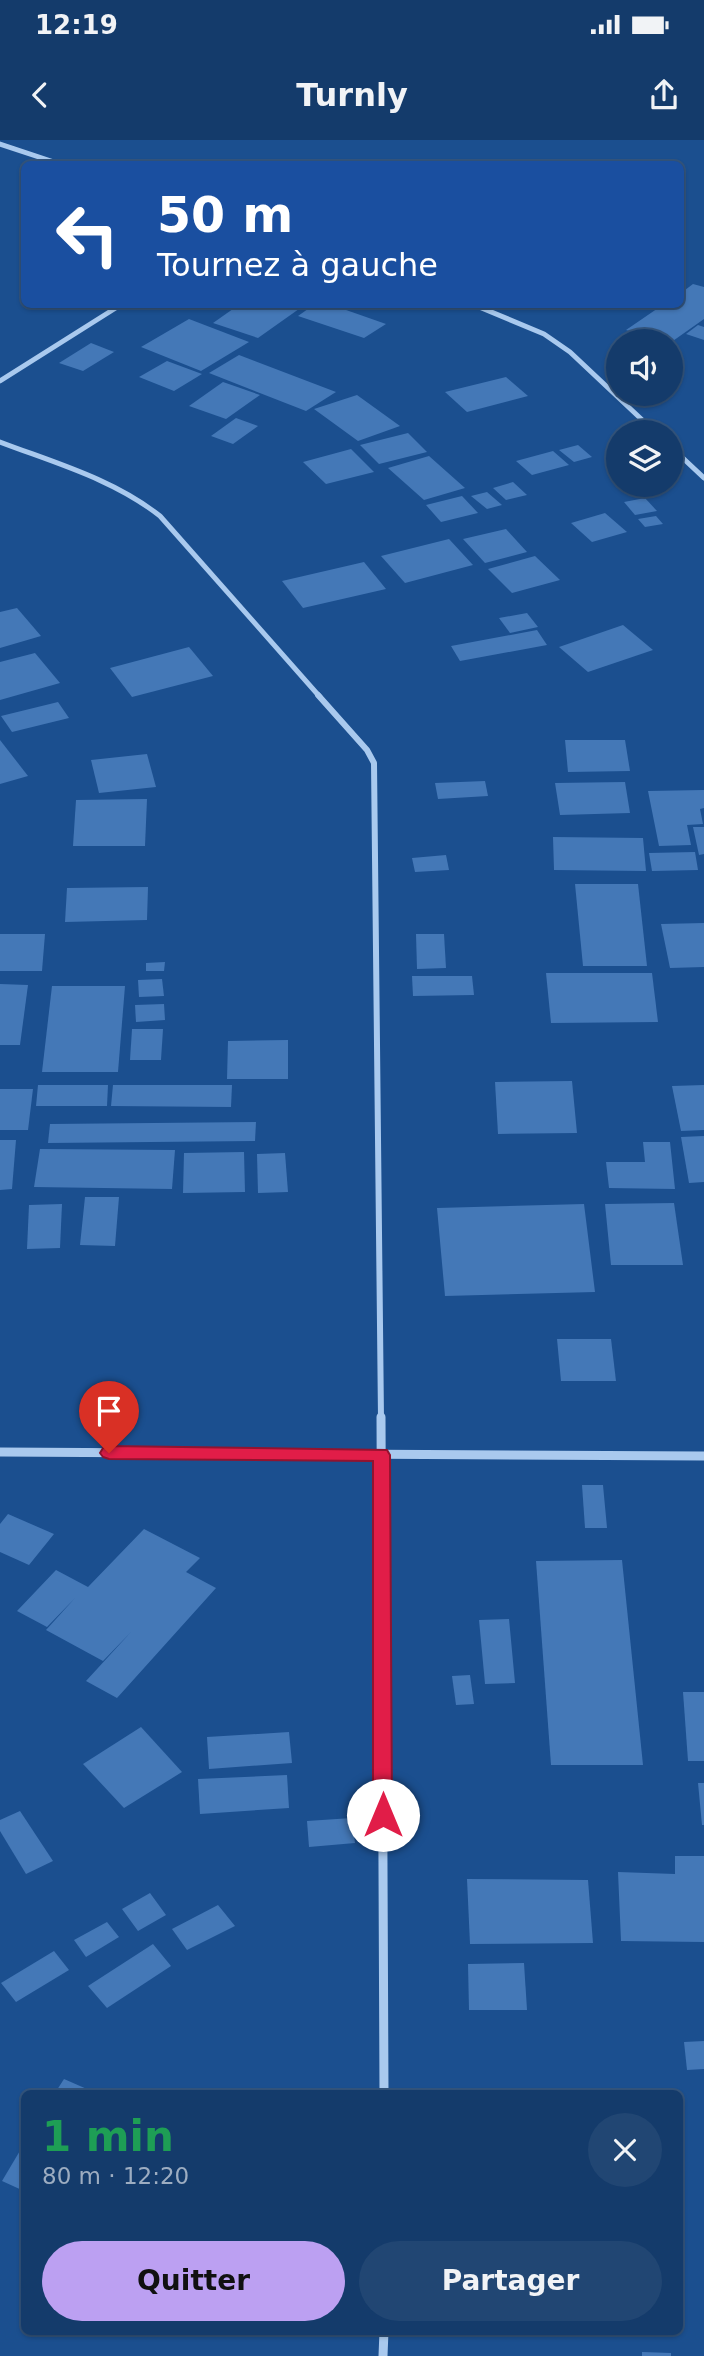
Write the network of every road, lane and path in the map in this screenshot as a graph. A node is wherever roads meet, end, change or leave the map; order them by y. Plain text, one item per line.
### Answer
1 (0, 144) edge
2 (51, 161) edge
3 (116, 308) edge
4 (481, 308) edge
5 (0, 381) edge
6 (642, 420) edge
7 (0, 442) edge
8 (683, 458) edge
9 (704, 478) edge
10 (0, 1452) edge
11 (381, 1455) junction
12 (704, 1456) edge
13 (384, 2090) edge
14 (384, 2335) edge
15 (383, 2356) edge

1 - 2 street
3 - 5 street
4 - 6 street
7 - 11 street
8 - 9 street
10 - 11 street
11 - 12 street
11 - 13 street
14 - 15 street

